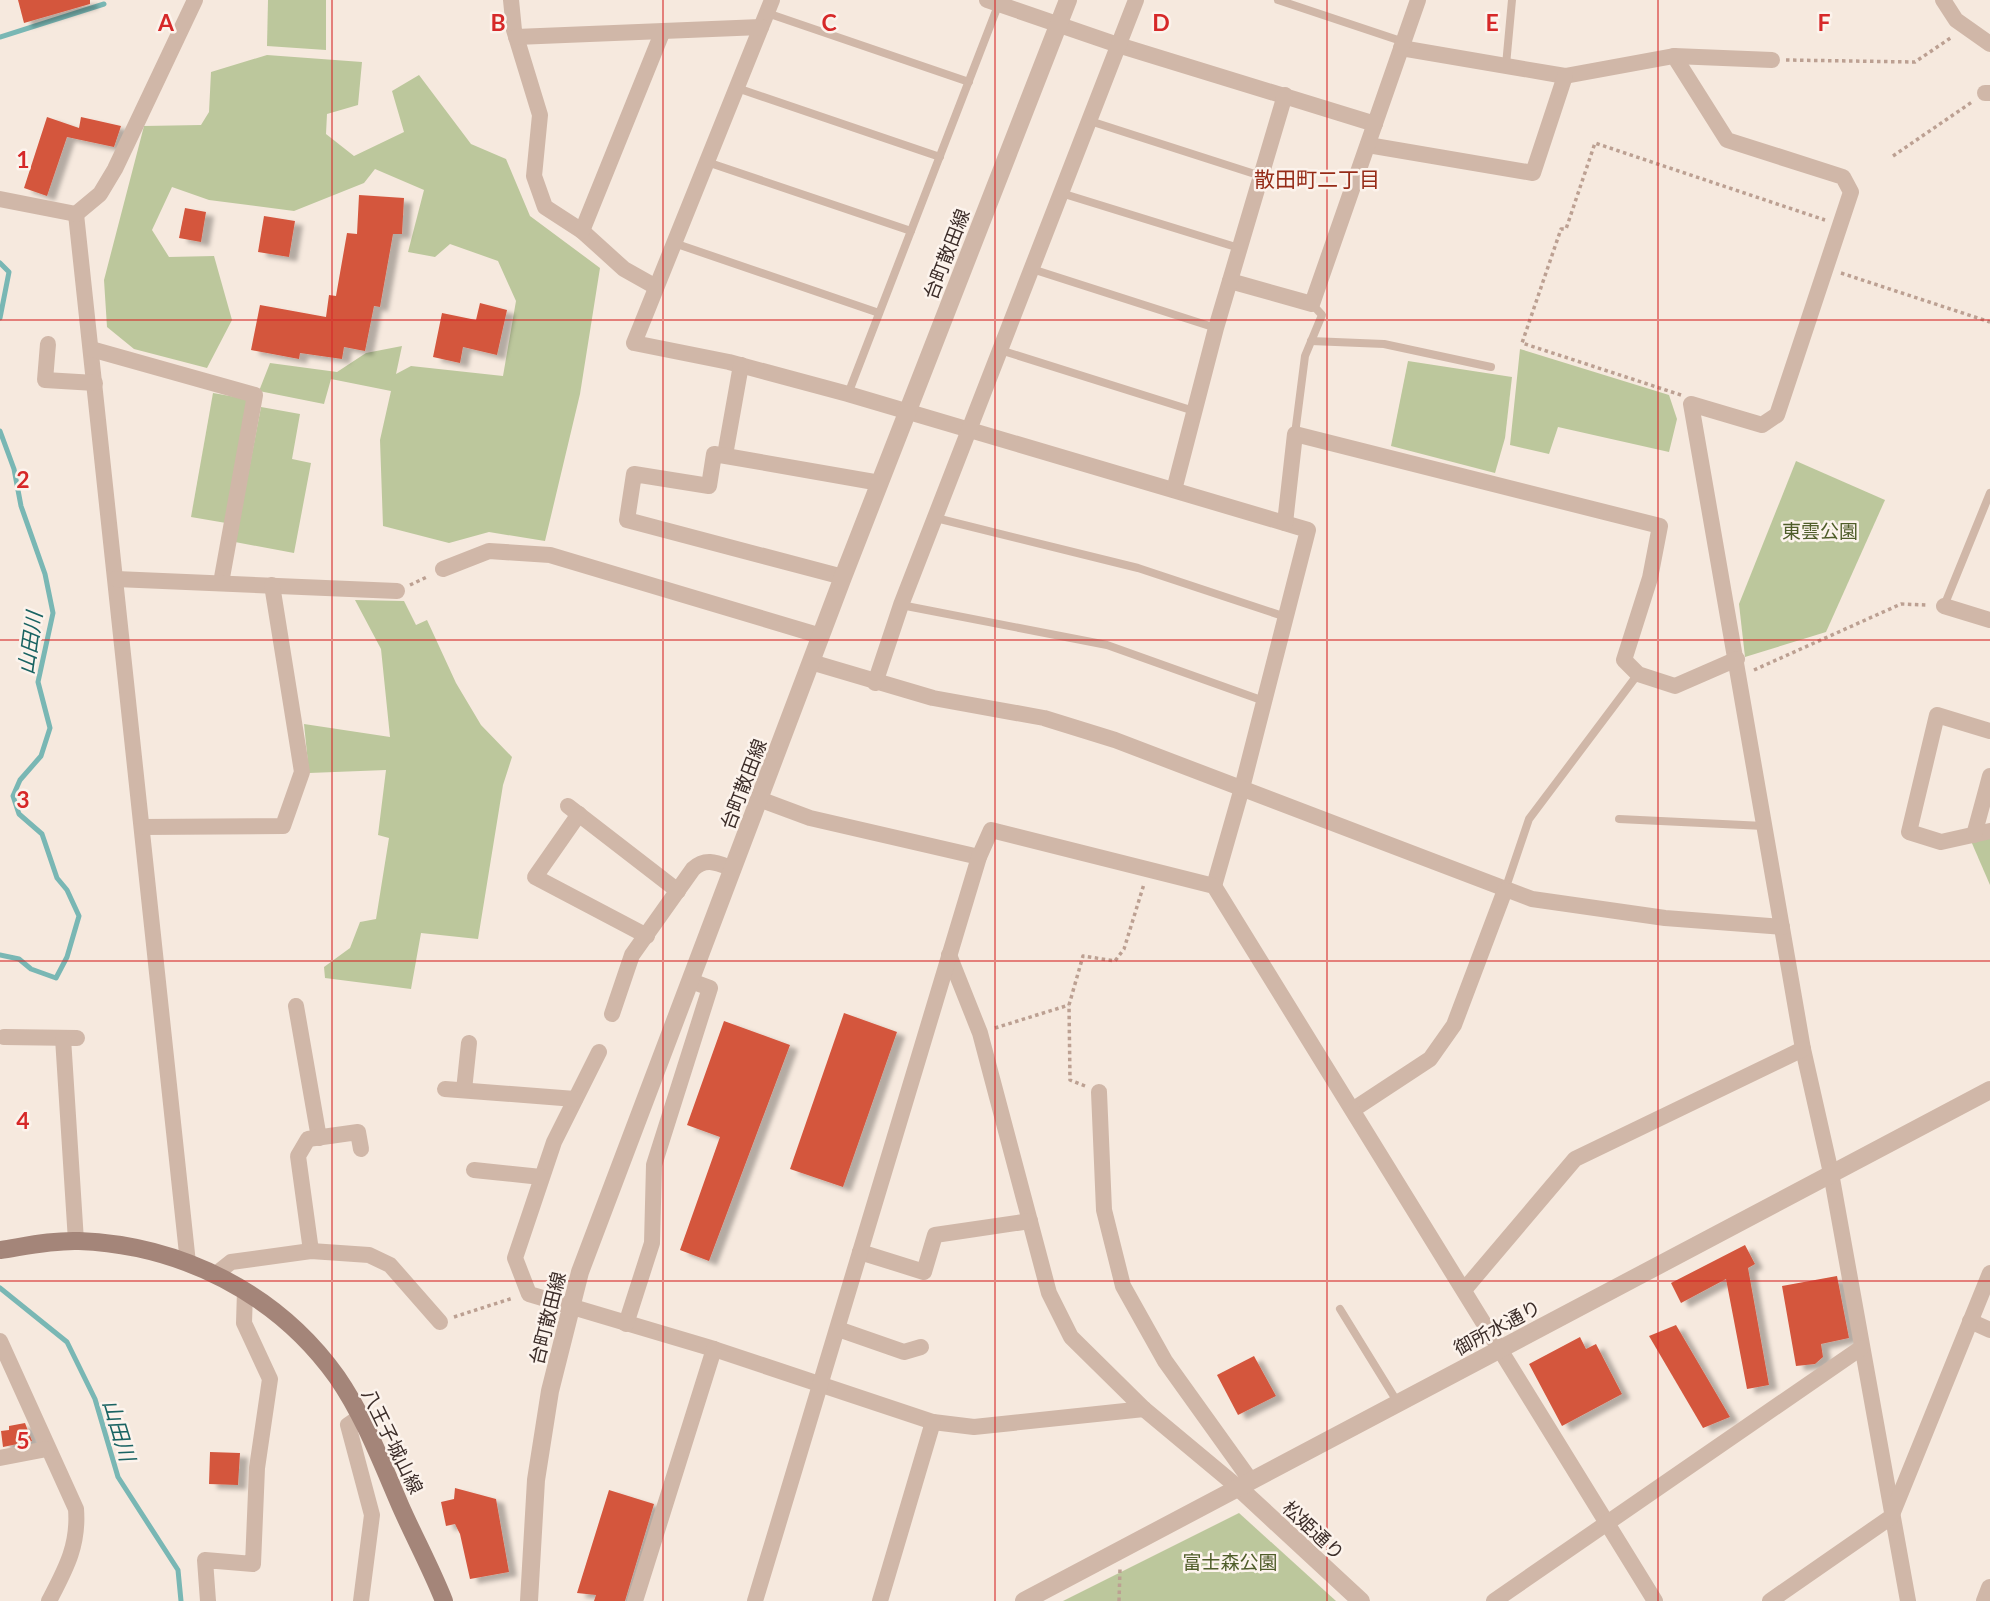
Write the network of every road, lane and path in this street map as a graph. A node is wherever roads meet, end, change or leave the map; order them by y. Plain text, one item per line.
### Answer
1 (195, 0) edge
2 (511, 0) edge
3 (1068, 0) edge
4 (1136, 0) edge
5 (1278, 0) edge
6 (1418, 0) edge
7 (1512, 0) edge
8 (1943, 0) edge
9 (995, 1) edge
10 (767, 13) edge
11 (1058, 24) junction
12 (662, 33) junction
13 (1955, 35) dead end
14 (516, 37) junction
15 (1990, 44) edge
16 (1118, 45) junction
17 (1402, 45) junction
18 (1674, 56) junction
19 (1772, 60) joint
20 (1506, 65) junction
21 (1565, 76) junction
22 (969, 82) junction
23 (737, 88) junction
24 (1987, 93) edge
25 (1285, 95) junction
26 (1090, 121) junction
27 (1375, 124) junction
28 (1368, 145) junction
29 (1893, 156) dead end
30 (940, 157) junction
31 (707, 162) junction
32 (1261, 176) junction
33 (1061, 193) junction
34 (0, 199) edge
35 (76, 214) junction
36 (1840, 225) junction
37 (582, 231) junction
38 (911, 231) junction
39 (674, 243) junction
40 (1239, 248) junction
41 (1826, 268) junction
42 (1032, 269) junction
43 (1230, 281) junction
44 (656, 287) junction
45 (1312, 304) junction
46 (879, 313) junction
47 (1990, 322) edge
48 (1216, 328) junction
49 (1311, 341) junction
50 (48, 344) dead end
51 (91, 349) junction
52 (1000, 350) junction
53 (741, 365) junction
54 (1491, 367) dead end
55 (95, 383) junction
56 (848, 394) junction
57 (1691, 404) junction
58 (1194, 411) junction
59 (906, 413) junction
60 (969, 430) junction
61 (1295, 434) junction
62 (724, 456) junction
63 (880, 483) junction
64 (1174, 490) junction
65 (1990, 494) edge
66 (936, 518) junction
67 (1285, 523) junction
68 (443, 569) joint
69 (843, 577) junction
70 (116, 579) junction
71 (220, 583) junction
72 (272, 586) junction
73 (397, 591) joint
74 (901, 605) junction
75 (1944, 606) junction
76 (1286, 617) junction
77 (1990, 620) edge
78 (821, 636) junction
79 (1737, 659) junction
80 (811, 662) junction
81 (1638, 674) junction
82 (1739, 677) junction
83 (875, 683) junction
84 (1264, 701) junction
85 (1990, 731) edge
86 (1990, 776) edge
87 (1242, 788) junction
88 (759, 799) junction
89 (1619, 819) dead end
90 (1765, 826) junction
91 (143, 827) junction
92 (1982, 833) edge
93 (979, 857) junction
94 (733, 869) junction
95 (1148, 869) junction
96 (1214, 886) junction
97 (1505, 890) junction
98 (678, 891) junction
99 (1782, 926) junction
100 (647, 936) junction
101 (949, 955) junction
102 (691, 981) junction
103 (1069, 1004) junction
104 (296, 1006) dead end
105 (612, 1014) dead end
106 (980, 1033) junction
107 (3, 1035) edge
108 (469, 1043) dead end
109 (1803, 1049) junction
110 (599, 1052) dead end
111 (445, 1089) dead end
112 (464, 1090) junction
113 (1990, 1090) edge
114 (1099, 1092) joint
115 (576, 1099) junction
116 (1354, 1109) junction
117 (319, 1138) junction
118 (361, 1149) dead end
119 (474, 1170) dead end
120 (1831, 1173) junction
121 (541, 1177) junction
122 (1030, 1221) junction
123 (76, 1241) junction
124 (2, 1250) edge
125 (311, 1251) junction
126 (860, 1252) junction
127 (188, 1263) junction
128 (1990, 1273) edge
129 (216, 1274) junction
130 (1464, 1290) junction
131 (245, 1291) junction
132 (529, 1294) junction
133 (1340, 1309) dead end
134 (1970, 1321) junction
135 (440, 1322) joint
136 (626, 1324) junction
137 (838, 1329) junction
138 (1990, 1330) edge
139 (1, 1347) edge
140 (921, 1347) dead end
141 (1861, 1348) junction
142 (714, 1349) junction
143 (1499, 1349) junction
144 (821, 1385) junction
145 (1398, 1403) junction
146 (1144, 1409) junction
147 (360, 1416) junction
148 (933, 1422) junction
149 (47, 1449) junction
150 (0, 1458) edge
151 (1245, 1485) junction
152 (1891, 1517) junction
153 (1606, 1524) junction
154 (1120, 1567) dead end
155 (1990, 1588) edge
156 (48, 1601) edge
157 (208, 1601) edge
158 (362, 1601) edge
159 (444, 1601) edge
160 (529, 1601) edge
161 (635, 1601) edge
162 (755, 1601) edge
163 (880, 1601) edge
164 (1024, 1601) edge
165 (1119, 1601) edge
166 (1361, 1601) edge
167 (1494, 1601) edge
168 (1655, 1601) edge
169 (1770, 1601) edge
170 (1908, 1601) edge
171 (1984, 1601) edge

1 - 35 street
2 - 14 street
3 - 11 street, 台町散田線
4 - 16 street
5 - 17 lane
6 - 17 street
7 - 20 lane
8 - 15 street
9 - 11 street
9 - 22 lane
10 - 12 street
10 - 22 lane
10 - 23 street
11 - 16 street
11 - 59 street, 台町散田線
12 - 14 street
12 - 37 street
13 - 19 path
14 - 37 street
16 - 25 street
16 - 26 street
17 - 20 street
17 - 27 street
18 - 19 street
18 - 21 street
18 - 36 street
20 - 21 street
21 - 28 street
22 - 30 lane
23 - 30 lane
23 - 31 street
24 - 29 path
25 - 27 street
25 - 32 street
26 - 32 lane
26 - 33 street
27 - 28 street
28 - 45 street
30 - 38 lane
31 - 38 lane
31 - 39 street
32 - 40 street
33 - 40 lane
33 - 42 street
34 - 35 street
35 - 51 street
36 - 41 street
36 - 57 path
37 - 44 street
38 - 46 lane
39 - 44 street
39 - 46 lane
40 - 43 street
41 - 47 path
41 - 57 street
42 - 48 lane
42 - 52 street
43 - 45 street
43 - 48 street
44 - 53 street
45 - 49 lane
46 - 56 lane
48 - 58 street
49 - 54 lane
49 - 61 lane
50 - 55 street
51 - 55 street
51 - 71 street
52 - 58 lane
52 - 60 street
53 - 56 street
53 - 62 street
55 - 70 street
56 - 59 street
57 - 79 street
58 - 64 street
59 - 60 street
59 - 63 street, 台町散田線
60 - 64 street
60 - 66 street
61 - 67 street
61 - 81 street
62 - 63 street
62 - 69 street
63 - 69 street, 台町散田線
64 - 67 street
65 - 75 lane
66 - 74 street
66 - 76 lane
67 - 76 street
68 - 73 path
68 - 78 street
69 - 78 street, 台町散田線
70 - 71 street
70 - 91 street
71 - 72 street
72 - 73 street
72 - 91 street
74 - 83 street
74 - 84 lane
75 - 77 street
75 - 82 path
76 - 84 street
78 - 80 street, 台町散田線
79 - 81 street
79 - 82 street
80 - 83 street
80 - 88 street, 台町散田線
81 - 97 lane
82 - 90 street
83 - 87 street
84 - 87 street
85 - 92 street
86 - 92 street
87 - 96 street
87 - 97 street
88 - 93 street
88 - 94 street, 台町散田線
89 - 90 lane
90 - 99 street
91 - 127 street
93 - 95 street
93 - 101 street
94 - 98 street
94 - 102 street, 台町散田線
95 - 96 street
95 - 103 path
96 - 116 street
97 - 99 street
97 - 116 street
98 - 100 street
98 - 100 street
99 - 109 street
100 - 105 street
101 - 106 street
101 - 126 street
102 - 136 street
102 - 160 street, 台町散田線
103 - 106 path
103 - 114 path
104 - 117 street
106 - 122 street
107 - 123 street
108 - 112 street
109 - 120 street
109 - 130 street
110 - 115 street
111 - 112 street
112 - 115 street
113 - 120 street, 御所水通り
114 - 151 street
115 - 121 street
116 - 130 street
117 - 118 street
117 - 125 street
119 - 121 street
120 - 141 street
120 - 143 street, 御所水通り
121 - 132 street
122 - 126 street
122 - 146 street
123 - 124 main road, 八王子城山線
123 - 127 main road, 八王子城山線
125 - 129 street
125 - 135 street
126 - 137 street
127 - 129 main road, 八王子城山線
128 - 134 street
129 - 131 main road, 八王子城山線
130 - 143 street
131 - 147 main road, 八王子城山線
131 - 157 street
132 - 135 path
132 - 136 street
133 - 145 lane
134 - 138 street
134 - 152 street
136 - 142 street
137 - 140 street
137 - 144 street
139 - 149 street
141 - 152 street
141 - 153 street
142 - 144 street
142 - 161 street
143 - 145 street, 御所水通り
143 - 153 street
144 - 148 street
144 - 162 street
145 - 151 street, 御所水通り
146 - 148 street
146 - 151 street
147 - 158 street
147 - 159 main road, 八王子城山線
148 - 163 street
149 - 150 street
149 - 156 street
151 - 164 street, 御所水通り
151 - 166 street, 松姫通り
152 - 169 street
152 - 170 street
153 - 167 street
153 - 168 street
154 - 165 path
155 - 171 street

